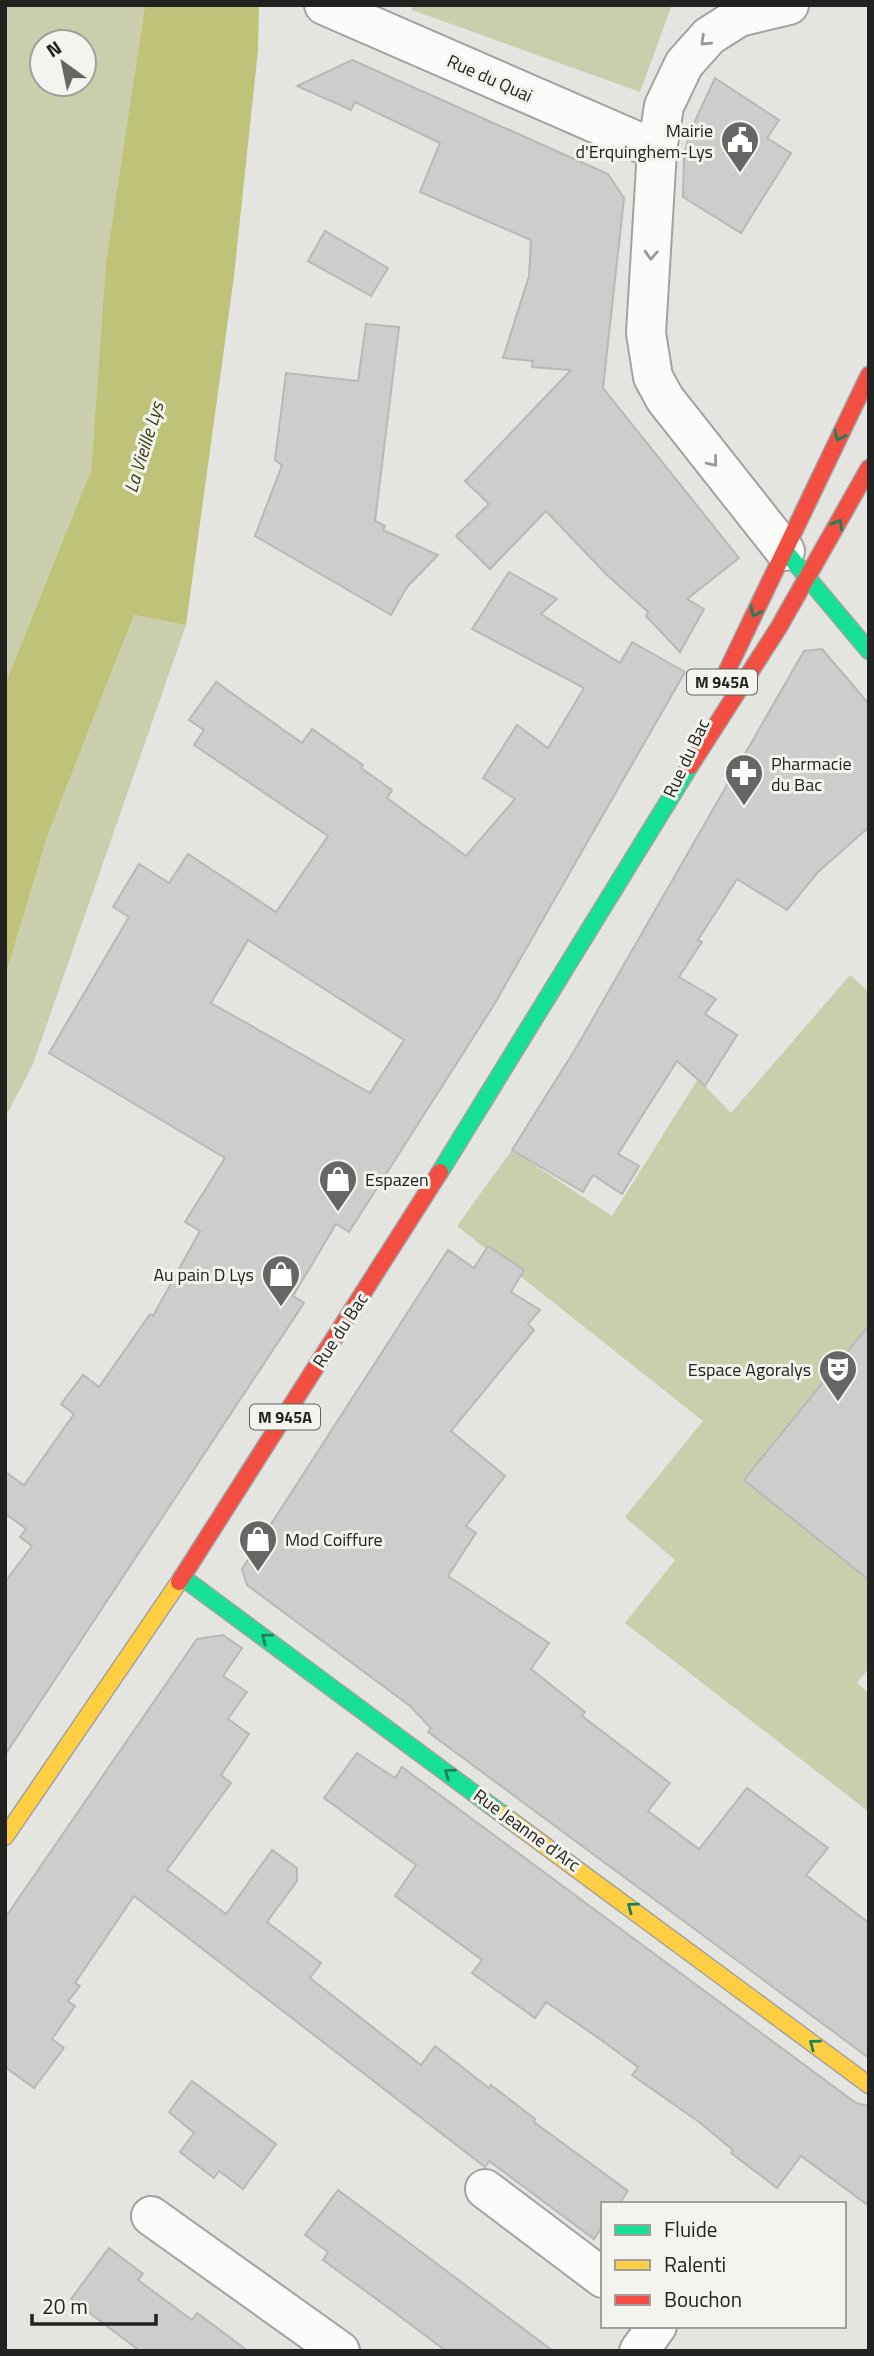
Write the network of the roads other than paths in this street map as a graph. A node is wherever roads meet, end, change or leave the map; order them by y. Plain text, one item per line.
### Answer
1 (324, 5) edge
2 (765, 7) edge
3 (656, 150) junction
4 (869, 375) edge
5 (869, 468) edge
6 (796, 565) junction
7 (869, 651) edge
8 (660, 814) junction
9 (182, 1577) junction
10 (5, 1837) edge
11 (869, 2085) edge
12 (485, 2189) dead end
13 (151, 2216) dead end
14 (601, 2276) edge
15 (656, 2328) edge
16 (340, 2351) edge
17 (639, 2351) edge

1 - 3 street, Rue du Quai
2 -> 3 street
3 -> 6 street
4 -> 6 main road, M 945A
6 -> 5 main road, M 945A
6 - 7 main road
6 -> 8 main road, Rue du Bac / M 945A
6 - 8 main road, Rue du Bac / M 945A
8 - 9 main road, Rue du Bac / M 945A
9 - 10 main road, Rue du Bac / M 945A
11 -> 9 main road, Rue Jeanne d'Arc
12 - 14 street
13 - 16 street
15 - 17 street

